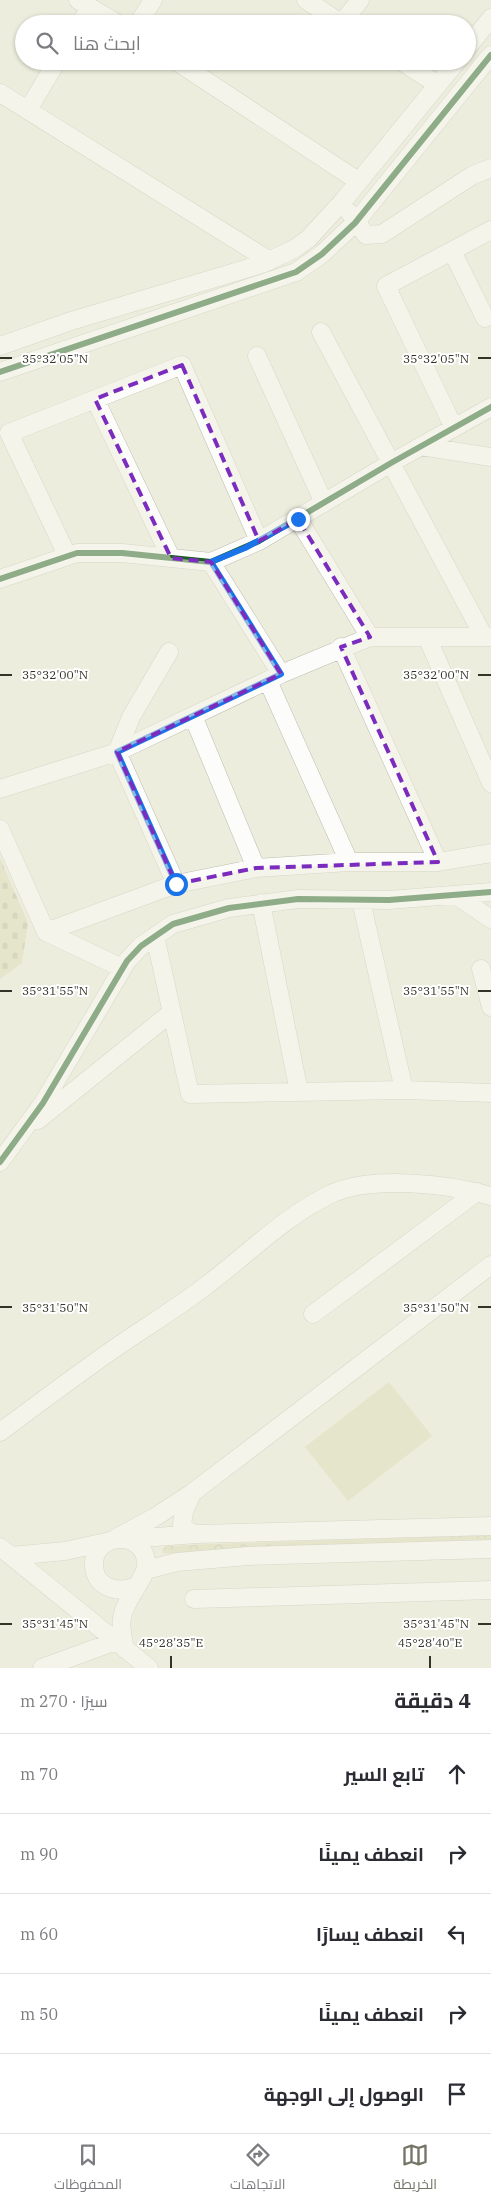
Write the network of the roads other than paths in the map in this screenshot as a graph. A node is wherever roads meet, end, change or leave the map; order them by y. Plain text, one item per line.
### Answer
1 (153, 0) edge
2 (306, 0) edge
3 (360, 0) edge
4 (84, 3) edge
5 (103, 15) edge
6 (144, 15) edge
7 (328, 15) edge
8 (349, 15) edge
9 (491, 18) edge
10 (476, 37) edge
11 (491, 55) edge
12 (52, 70) edge
13 (190, 70) edge
14 (415, 70) edge
15 (450, 70) edge
16 (438, 85) junction
17 (0, 93) edge
18 (28, 110) junction
19 (491, 168) edge
20 (358, 181) junction
21 (343, 201) junction
22 (355, 223) junction
23 (491, 230) edge
24 (452, 251) junction
25 (270, 261) junction
26 (485, 318) dead end
27 (321, 332) dead end
28 (0, 346) edge
29 (257, 356) dead end
30 (0, 372) edge
31 (95, 399) junction
32 (491, 408) edge
33 (454, 428) junction
34 (421, 446) junction
35 (490, 459) edge
36 (391, 463) junction
37 (324, 502) junction
38 (298, 519) junction
39 (259, 541) junction
40 (67, 555) junction
41 (171, 558) junction
42 (211, 562) junction
43 (0, 579) edge
44 (370, 637) junction
45 (427, 637) junction
46 (488, 637) edge
47 (341, 647) junction
48 (169, 652) dead end
49 (274, 677) junction
50 (193, 716) junction
51 (117, 752) junction
52 (491, 783) edge
53 (0, 789) edge
54 (0, 829) edge
55 (491, 853) edge
56 (349, 862) junction
57 (438, 862) junction
58 (256, 868) junction
59 (176, 884) junction
60 (491, 892) edge
61 (457, 896) junction
62 (361, 901) junction
63 (261, 903) junction
64 (491, 919) edge
65 (46, 932) junction
66 (155, 936) junction
67 (122, 968) junction
68 (481, 969) dead end
69 (491, 1007) edge
70 (172, 1012) junction
71 (404, 1090) junction
72 (299, 1092) junction
73 (491, 1092) edge
74 (20, 1135) junction
75 (0, 1162) edge
76 (484, 1194) edge
77 (491, 1264) edge
78 (312, 1314) dead end
79 (0, 1432) edge
80 (192, 1493) junction
81 (491, 1526) edge
82 (196, 1534) junction
83 (116, 1539) junction
84 (491, 1549) edge
85 (5, 1552) edge
86 (146, 1570) junction
87 (134, 1587) junction
88 (491, 1590) edge
89 (194, 1599) dead end
90 (120, 1645) junction
91 (42, 1668) edge
92 (149, 1668) edge

1 - 6 street
2 - 7 street
3 - 8 street
4 - 5 street
9 - 10 street
11 - 22 street
12 - 18 street
13 - 20 street
14 - 16 street
15 - 16 street
16 - 20 street
17 - 18 street
18 - 25 street
19 - 22 street
20 - 21 street
21 - 22 street
21 - 25 street
22 - 30 street
23 - 24 street
24 - 26 street
24 - 33 street
25 - 28 street
27 - 36 street
29 - 37 street
31 - 39 street
31 - 40 street
31 - 41 street
32 - 33 street
33 - 34 street
34 - 35 street
34 - 36 street
36 - 37 street
36 - 46 street
37 - 38 street
38 - 39 street
38 - 44 street
39 - 42 street
40 - 41 street
40 - 43 street
41 - 42 street
42 - 49 street
44 - 45 street
44 - 47 street
45 - 46 street
45 - 52 street
47 - 49 street
47 - 57 street
48 - 51 street
49 - 50 street
49 - 56 street
50 - 51 street
50 - 58 street
51 - 53 street
51 - 59 street
54 - 65 street
55 - 57 street
56 - 57 street
56 - 58 street
58 - 59 street
59 - 65 street
60 - 61 street
61 - 62 street
61 - 64 street
62 - 63 street
62 - 71 street
63 - 66 street
63 - 72 street
65 - 67 street
66 - 67 street
66 - 70 street
67 - 74 street
68 - 69 street
70 - 72 street
70 - 74 street
71 - 72 street
71 - 73 street
74 - 75 street
76 - 78 street
76 - 79 street
77 - 80 street
80 - 82 street
80 - 83 street
81 - 82 street
82 - 83 street
83 - 85 street
83 - 86 street
83 - 87 street
84 - 86 street
85 - 90 street
86 - 87 street
87 - 90 street
88 - 89 street
90 - 91 street
90 - 92 street

